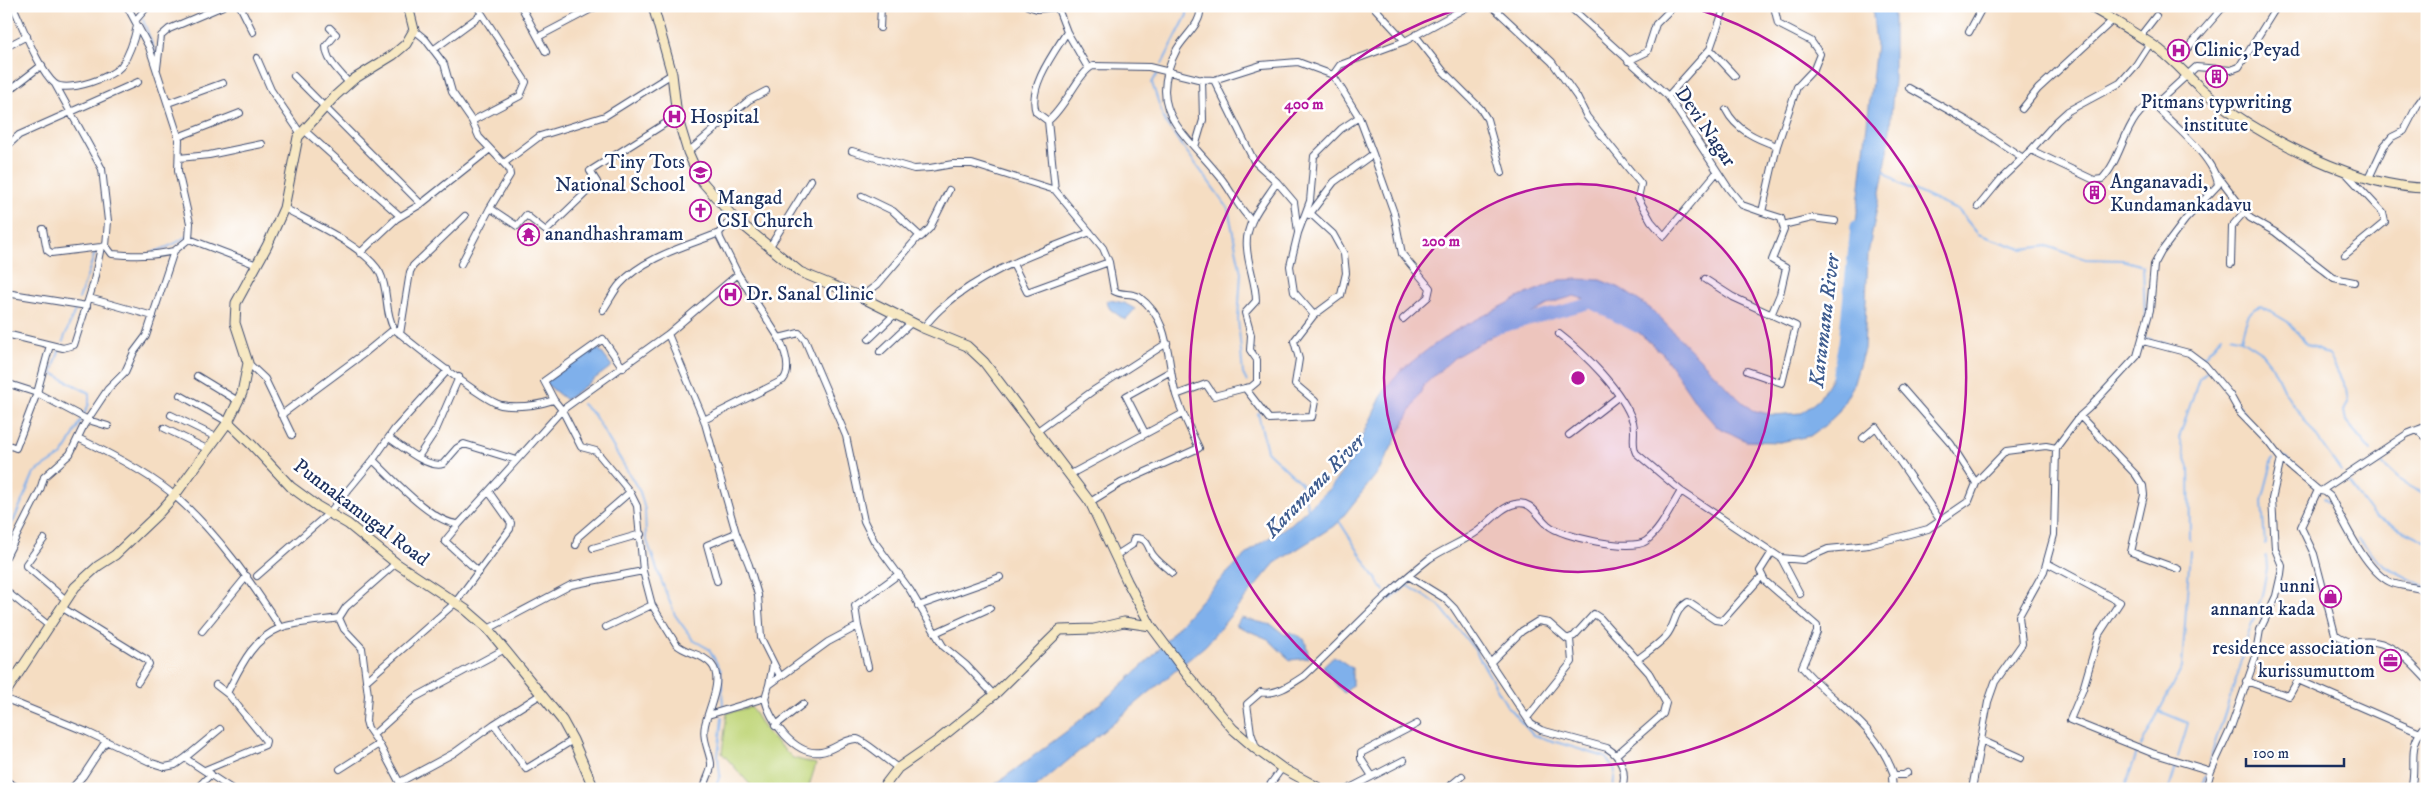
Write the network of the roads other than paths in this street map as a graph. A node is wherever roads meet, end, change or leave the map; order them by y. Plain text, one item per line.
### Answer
1 (13, 6) edge
2 (127, 6) edge
3 (148, 6) edge
4 (223, 6) edge
5 (240, 6) edge
6 (408, 6) edge
7 (477, 6) edge
8 (521, 6) edge
9 (597, 6) edge
10 (653, 6) edge
11 (881, 6) edge
12 (1028, 6) edge
13 (1200, 6) edge
14 (1373, 6) edge
15 (1468, 6) edge
16 (1492, 6) edge
17 (1569, 6) edge
18 (1674, 6) edge
19 (1725, 6) edge
20 (1774, 6) edge
21 (1983, 6) edge
22 (2224, 6) edge
23 (2278, 6) edge
24 (1057, 7) edge
25 (2095, 8) edge
26 (482, 14) junction
27 (2156, 16) dead end
28 (2113, 20) junction
29 (136, 23) junction
30 (330, 28) dead end
31 (880, 28) dead end
32 (414, 30) junction
33 (253, 32) dead end
34 (1067, 32) junction
35 (1969, 32) dead end
36 (1415, 35) junction
37 (27, 36) junction
38 (538, 37) junction
39 (1404, 41) junction
40 (2149, 45) junction
41 (6, 48) edge
42 (1710, 49) junction
43 (433, 50) junction
44 (546, 52) dead end
45 (257, 58) dead end
46 (1628, 61) junction
47 (2175, 63) junction
48 (42, 65) junction
49 (1088, 68) junction
50 (156, 70) junction
51 (1169, 72) junction
52 (672, 74) junction
53 (1333, 74) junction
54 (294, 76) dead end
55 (1735, 76) dead end
56 (2188, 76) junction
57 (1202, 79) junction
58 (1214, 80) junction
59 (138, 82) dead end
60 (223, 83) dead end
61 (350, 83) junction
62 (55, 84) junction
63 (1909, 88) dead end
64 (11, 89) dead end
65 (766, 91) dead end
66 (2427, 92) edge
67 (1668, 96) junction
68 (2160, 100) junction
69 (168, 103) junction
70 (324, 108) junction
71 (2022, 109) dead end
72 (1726, 110) dead end
73 (71, 112) junction
74 (240, 113) dead end
75 (677, 116) junction
76 (1359, 117) junction
77 (472, 121) junction
78 (1048, 121) junction
79 (302, 132) junction
80 (178, 137) junction
81 (262, 144) dead end
82 (1777, 146) junction
83 (6, 147) edge
84 (1195, 147) junction
85 (490, 149) junction
86 (2031, 150) junction
87 (852, 151) dead end
88 (688, 152) junction
89 (1373, 154) junction
90 (178, 158) junction
91 (2023, 158) junction
92 (504, 163) junction
93 (2344, 171) junction
94 (1717, 172) junction
95 (1502, 173) dead end
96 (2217, 175) junction
97 (2369, 178) junction
98 (811, 180) dead end
99 (1278, 182) junction
100 (2427, 188) edge
101 (949, 190) dead end
102 (1055, 190) junction
103 (862, 196) dead end
104 (421, 204) junction
105 (1978, 207) dead end
106 (284, 208) junction
107 (490, 208) junction
108 (2245, 211) junction
109 (1762, 212) junction
110 (1310, 213) junction
111 (400, 216) junction
112 (465, 216) dead end
113 (733, 217) junction
114 (1252, 221) junction
115 (1835, 221) dead end
116 (1783, 224) junction
117 (43, 229) dead end
118 (1090, 232) junction
119 (719, 233) junction
120 (1298, 233) junction
121 (919, 236) junction
122 (190, 239) junction
123 (104, 246) junction
124 (769, 248) junction
125 (174, 251) junction
126 (360, 253) junction
127 (2345, 255) dead end
128 (1109, 262) junction
129 (461, 264) dead end
130 (1013, 264) junction
131 (2231, 264) dead end
132 (257, 265) junction
133 (738, 274) junction
134 (1705, 279) dead end
135 (2354, 282) dead end
136 (6, 293) edge
137 (861, 297) junction
138 (89, 298) junction
139 (87, 306) junction
140 (604, 310) dead end
141 (1772, 313) junction
142 (895, 314) junction
143 (153, 316) junction
144 (1314, 316) junction
145 (1403, 320) dead end
146 (912, 322) junction
147 (394, 328) junction
148 (923, 328) junction
149 (6, 334) edge
150 (400, 334) junction
151 (668, 334) junction
152 (1559, 334) dead end
153 (779, 338) junction
154 (869, 339) dead end
155 (2142, 341) junction
156 (1167, 343) junction
157 (50, 345) junction
158 (880, 352) dead end
159 (248, 363) junction
160 (623, 368) junction
161 (448, 370) junction
162 (1171, 371) junction
163 (1747, 371) dead end
164 (197, 376) dead end
165 (459, 377) junction
166 (6, 383) edge
167 (1245, 388) junction
168 (1902, 388) dead end
169 (37, 394) junction
170 (180, 395) dead end
171 (1176, 395) junction
172 (1618, 397) junction
173 (554, 400) junction
174 (238, 401) junction
175 (562, 410) junction
176 (171, 414) dead end
177 (1182, 414) junction
178 (281, 415) junction
179 (2080, 416) junction
180 (88, 420) junction
181 (704, 420) junction
182 (228, 422) junction
183 (108, 426) dead end
184 (2427, 426) edge
185 (164, 428) dead end
186 (2416, 430) junction
187 (1036, 432) junction
188 (1145, 433) junction
189 (292, 435) dead end
190 (1569, 435) dead end
191 (216, 437) junction
192 (78, 438) junction
193 (389, 438) junction
194 (1863, 438) dead end
195 (2427, 439) edge
196 (6, 444) edge
197 (2056, 448) junction
198 (207, 449) junction
199 (418, 457) junction
200 (2281, 459) junction
201 (373, 460) junction
202 (516, 460) junction
203 (1069, 475) junction
204 (1976, 483) junction
205 (1681, 491) junction
206 (2319, 491) junction
207 (489, 492) junction
208 (630, 492) junction
209 (175, 495) junction
210 (1090, 502) junction
211 (329, 513) junction
212 (1940, 520) junction
213 (459, 524) junction
214 (736, 533) junction
215 (641, 534) junction
216 (44, 539) dead end
217 (576, 545) dead end
218 (593, 548) dead end
219 (1772, 552) junction
220 (1115, 556) junction
221 (6, 557) edge
222 (1782, 558) junction
223 (396, 562) junction
224 (2047, 563) junction
225 (2178, 569) dead end
226 (642, 571) junction
227 (479, 572) junction
228 (1172, 573) dead end
229 (899, 574) junction
230 (247, 576) junction
231 (257, 576) dead end
232 (1762, 576) junction
233 (1000, 577) dead end
234 (1410, 577) junction
235 (717, 581) dead end
236 (6, 591) edge
237 (2427, 592) edge
238 (1800, 594) dead end
239 (63, 603) junction
240 (455, 604) junction
241 (652, 605) junction
242 (918, 606) junction
243 (990, 608) dead end
244 (339, 618) junction
245 (48, 625) junction
246 (858, 626) junction
247 (1151, 626) junction
248 (606, 627) dead end
249 (280, 628) junction
250 (488, 629) junction
251 (202, 631) dead end
252 (935, 633) junction
253 (1570, 639) junction
254 (504, 649) junction
255 (1638, 659) junction
256 (1492, 661) junction
257 (773, 664) junction
258 (868, 666) dead end
259 (780, 676) junction
260 (2427, 680) edge
261 (366, 681) junction
262 (2246, 681) junction
263 (138, 682) dead end
264 (769, 684) junction
265 (216, 685) dead end
266 (6, 692) edge
267 (227, 694) junction
268 (540, 695) junction
269 (994, 695) junction
270 (765, 698) junction
271 (6, 699) edge
272 (803, 704) dead end
273 (708, 715) junction
274 (1527, 718) junction
275 (494, 724) junction
276 (1417, 724) dead end
277 (2426, 725) edge
278 (775, 726) junction
279 (220, 729) dead end
280 (2420, 733) junction
281 (373, 735) junction
282 (573, 740) junction
283 (1981, 740) junction
284 (106, 741) junction
285 (379, 744) junction
286 (1256, 749) junction
287 (1616, 755) junction
288 (184, 758) junction
289 (2022, 758) dead end
290 (1404, 760) dead end
291 (898, 768) junction
292 (1282, 768) junction
293 (340, 769) dead end
294 (2211, 771) junction
295 (208, 772) junction
296 (1907, 773) dead end
297 (1894, 775) junction
298 (1372, 776) junction
299 (1462, 776) dead end
300 (6, 781) edge
301 (400, 782) junction
302 (20, 789) edge
303 (71, 789) edge
304 (196, 789) edge
305 (232, 789) edge
306 (403, 789) edge
307 (594, 789) edge
308 (705, 789) edge
309 (882, 789) edge
310 (1267, 789) edge
311 (1321, 789) edge
312 (1348, 789) edge
313 (1446, 789) edge
314 (1622, 789) edge
315 (1893, 789) edge
316 (1972, 789) edge
317 (2206, 789) edge
318 (2411, 789) edge

1 - 37 street
2 - 29 street
3 - 29 street
4 - 50 street
5 - 33 street
6 - 32 street
7 - 26 street
8 - 38 street
9 - 38 street
10 - 52 street
11 - 31 street
12 - 24 street
13 - 51 street
14 - 39 street
15 - 36 street
16 - 94 street
17 - 46 street, Devi Nagar
18 - 46 street
19 - 42 street
20 - 82 street
21 - 35 street
22 - 47 street
23 - 56 street
24 - 34 street
25 - 28 street
26 - 43 street
26 - 77 street
27 - 40 street
28 - 40 street
28 - 71 street
29 - 50 street
29 - 62 street
30 - 61 street
32 - 43 street
32 - 61 street
34 - 49 street
34 - 78 street
36 - 39 street
36 - 95 street
37 - 41 street
37 - 48 street
38 - 44 street
39 - 53 street
40 - 47 street
40 - 86 street
42 - 55 street
42 - 67 street
43 - 77 street
45 - 79 street
46 - 67 street, Devi Nagar
47 - 56 street
48 - 62 street
48 - 64 street
49 - 51 street
49 - 78 street
50 - 69 street
51 - 57 street
51 - 84 street
52 - 75 street
52 - 92 street
53 - 58 street
53 - 76 street
54 - 70 street
56 - 68 street
56 - 93 street
57 - 58 street
57 - 84 street
58 - 99 street
59 - 73 street
60 - 69 street
61 - 70 street
62 - 73 street
63 - 91 street
65 - 88 street
66 - 97 street
67 - 94 street, Devi Nagar
68 - 86 street
68 - 96 street
69 - 80 street
70 - 79 street
70 - 104 street
72 - 82 street
73 - 83 street
73 - 123 street
74 - 80 street
75 - 88 street
75 - 107 street
76 - 89 street
76 - 120 street
77 - 85 street
78 - 102 street
79 - 106 street
79 - 111 street
80 - 90 street
81 - 90 street
82 - 109 street
84 - 114 street
85 - 92 street
85 - 104 street
86 - 91 street
87 - 102 street
88 - 113 street
89 - 110 street
89 - 145 street
90 - 122 street
91 - 105 street
92 - 107 street
93 - 97 street
93 - 127 street
94 - 109 street, Devi Nagar
96 - 108 street
96 - 155 street
97 - 100 street
98 - 124 street
99 - 114 street
99 - 120 street
101 - 121 street
102 - 118 street
103 - 121 street
104 - 111 street
106 - 126 street
106 - 132 street
107 - 129 street
108 - 131 street
108 - 135 street
109 - 116 street, Devi Nagar
110 - 120 street
110 - 144 street
111 - 126 street
112 - 150 street
113 - 119 street
113 - 124 street
114 - 167 street
115 - 116 street
116 - 141 street
117 - 123 street
118 - 128 street
118 - 130 street
119 - 133 street
119 - 140 street
120 - 144 street
121 - 137 street
122 - 125 street
122 - 132 street
123 - 125 street
123 - 138 street
124 - 137 street
125 - 143 street
126 - 147 street
128 - 130 street
128 - 156 street
130 - 148 street
132 - 159 street
133 - 151 street
133 - 153 street
134 - 141 street
136 - 139 street
137 - 142 street
138 - 139 street
138 - 143 street
139 - 157 street
141 - 163 street
142 - 146 street
142 - 154 street
143 - 180 street
144 - 167 street
146 - 148 street
146 - 158 street
147 - 150 street
147 - 178 street
148 - 187 street
149 - 157 street
150 - 161 street
151 - 160 street
151 - 181 street
152 - 172 street
153 - 181 street
153 - 229 street
155 - 179 street
155 - 200 street
156 - 162 street
156 - 187 street
157 - 169 street
159 - 174 street
159 - 178 street
160 - 173 street
160 - 175 street
161 - 165 street
161 - 193 street
162 - 171 street
162 - 188 street
164 - 174 street
165 - 173 street
165 - 199 street
166 - 169 street
167 - 171 street
168 - 204 street
169 - 180 street
169 - 196 street
170 - 182 street
171 - 177 street
172 - 190 street
172 - 205 street
173 - 175 street
174 - 182 street
175 - 202 street
175 - 208 street
176 - 191 street
177 - 188 street
177 - 210 street
178 - 189 street
179 - 197 street
179 - 225 street
180 - 183 street
180 - 192 street
181 - 214 street
182 - 191 street
182 - 211 street, Punnakamugal Road
184 - 186 street
185 - 198 street
186 - 195 street
186 - 206 street
187 - 203 street
188 - 203 street
191 - 198 street
192 - 209 street
192 - 221 street
193 - 199 street
193 - 201 street
194 - 212 street
197 - 204 street
197 - 224 street
198 - 209 street
199 - 202 street
200 - 206 street
200 - 262 street
201 - 211 street
201 - 213 street
202 - 207 street
203 - 210 street
204 - 212 street
205 - 219 street
205 - 234 street
206 - 237 street
206 - 260 street
207 - 213 street
207 - 227 street
208 - 215 street
208 - 217 street
209 - 230 street
209 - 239 street
210 - 220 street
211 - 223 street, Punnakamugal Road
211 - 231 street
212 - 222 street
213 - 227 street
214 - 235 street
214 - 257 street
215 - 218 street
215 - 226 street
216 - 239 street
219 - 222 street
219 - 232 street
220 - 228 street
220 - 247 street
222 - 238 street
223 - 240 street, Punnakamugal Road
223 - 244 street
224 - 283 street
224 - 294 street
226 - 241 street
226 - 250 street
227 - 240 street
229 - 242 street
229 - 246 street
230 - 249 street
230 - 251 street
232 - 255 street
232 - 297 street
233 - 242 street
234 - 256 street
234 - 286 street
236 - 245 street
239 - 245 street
239 - 263 street
240 - 250 street, Punnakamugal Road
240 - 261 street
241 - 248 street
241 - 273 street
242 - 252 street
243 - 252 street
244 - 249 street
244 - 261 street
245 - 266 street
246 - 258 street
246 - 259 street
247 - 269 street
247 - 286 street
249 - 267 street
250 - 254 street, Punnakamugal Road
252 - 269 street
253 - 255 street
253 - 256 street
253 - 274 street
254 - 268 street, Punnakamugal Road
254 - 281 street
255 - 287 street
256 - 274 street
257 - 259 street
257 - 264 street
259 - 264 street
261 - 281 street
262 - 280 street
262 - 294 street
264 - 270 street
265 - 267 street
267 - 295 street
268 - 275 street
268 - 282 street, Punnakamugal Road
269 - 291 street
270 - 273 street
270 - 278 street
271 - 284 street
272 - 278 street
273 - 308 street
274 - 287 street
275 - 282 street
275 - 301 street
276 - 298 street
277 - 280 street
278 - 291 street
279 - 288 street
280 - 318 street
281 - 285 street
282 - 307 street, Punnakamugal Road
283 - 289 street
283 - 316 street
284 - 288 street
284 - 303 street
285 - 293 street
285 - 301 street
286 - 292 street
287 - 314 street
288 - 295 street
290 - 298 street
291 - 309 street
292 - 310 street
292 - 311 street
294 - 317 street
295 - 304 street
295 - 305 street
296 - 297 street
297 - 315 street
298 - 312 street
299 - 313 street
300 - 302 street
301 - 306 street

